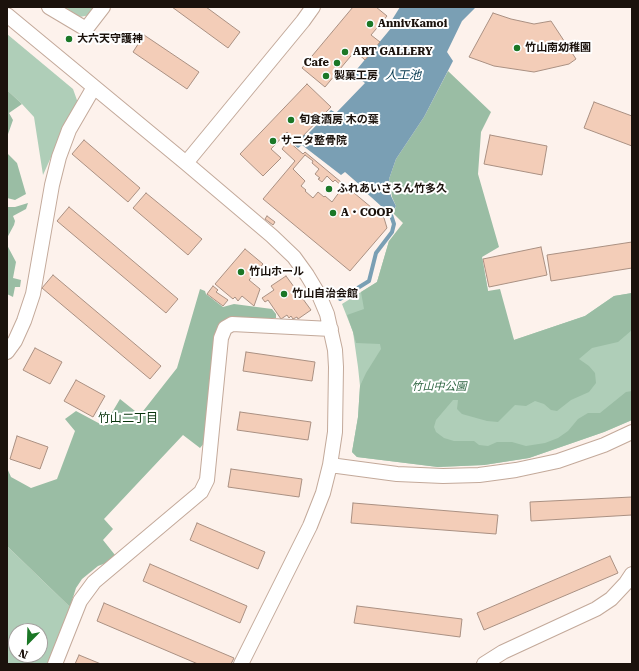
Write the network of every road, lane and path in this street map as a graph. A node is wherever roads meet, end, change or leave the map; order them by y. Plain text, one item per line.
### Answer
1 (49, 7) edge
2 (103, 7) edge
3 (313, 7) edge
4 (7, 15) edge
5 (94, 87) junction
6 (186, 163) junction
7 (331, 329) junction
8 (7, 352) edge
9 (632, 432) edge
10 (330, 465) junction
11 (632, 574) edge
12 (54, 664) edge
13 (241, 664) edge
14 (484, 664) edge

1 - 2 street
3 - 6 street
4 - 5 street
5 - 6 street
5 - 8 street
6 - 7 street
7 - 10 street
7 - 12 street
9 - 10 street
10 - 13 street
11 - 14 street

